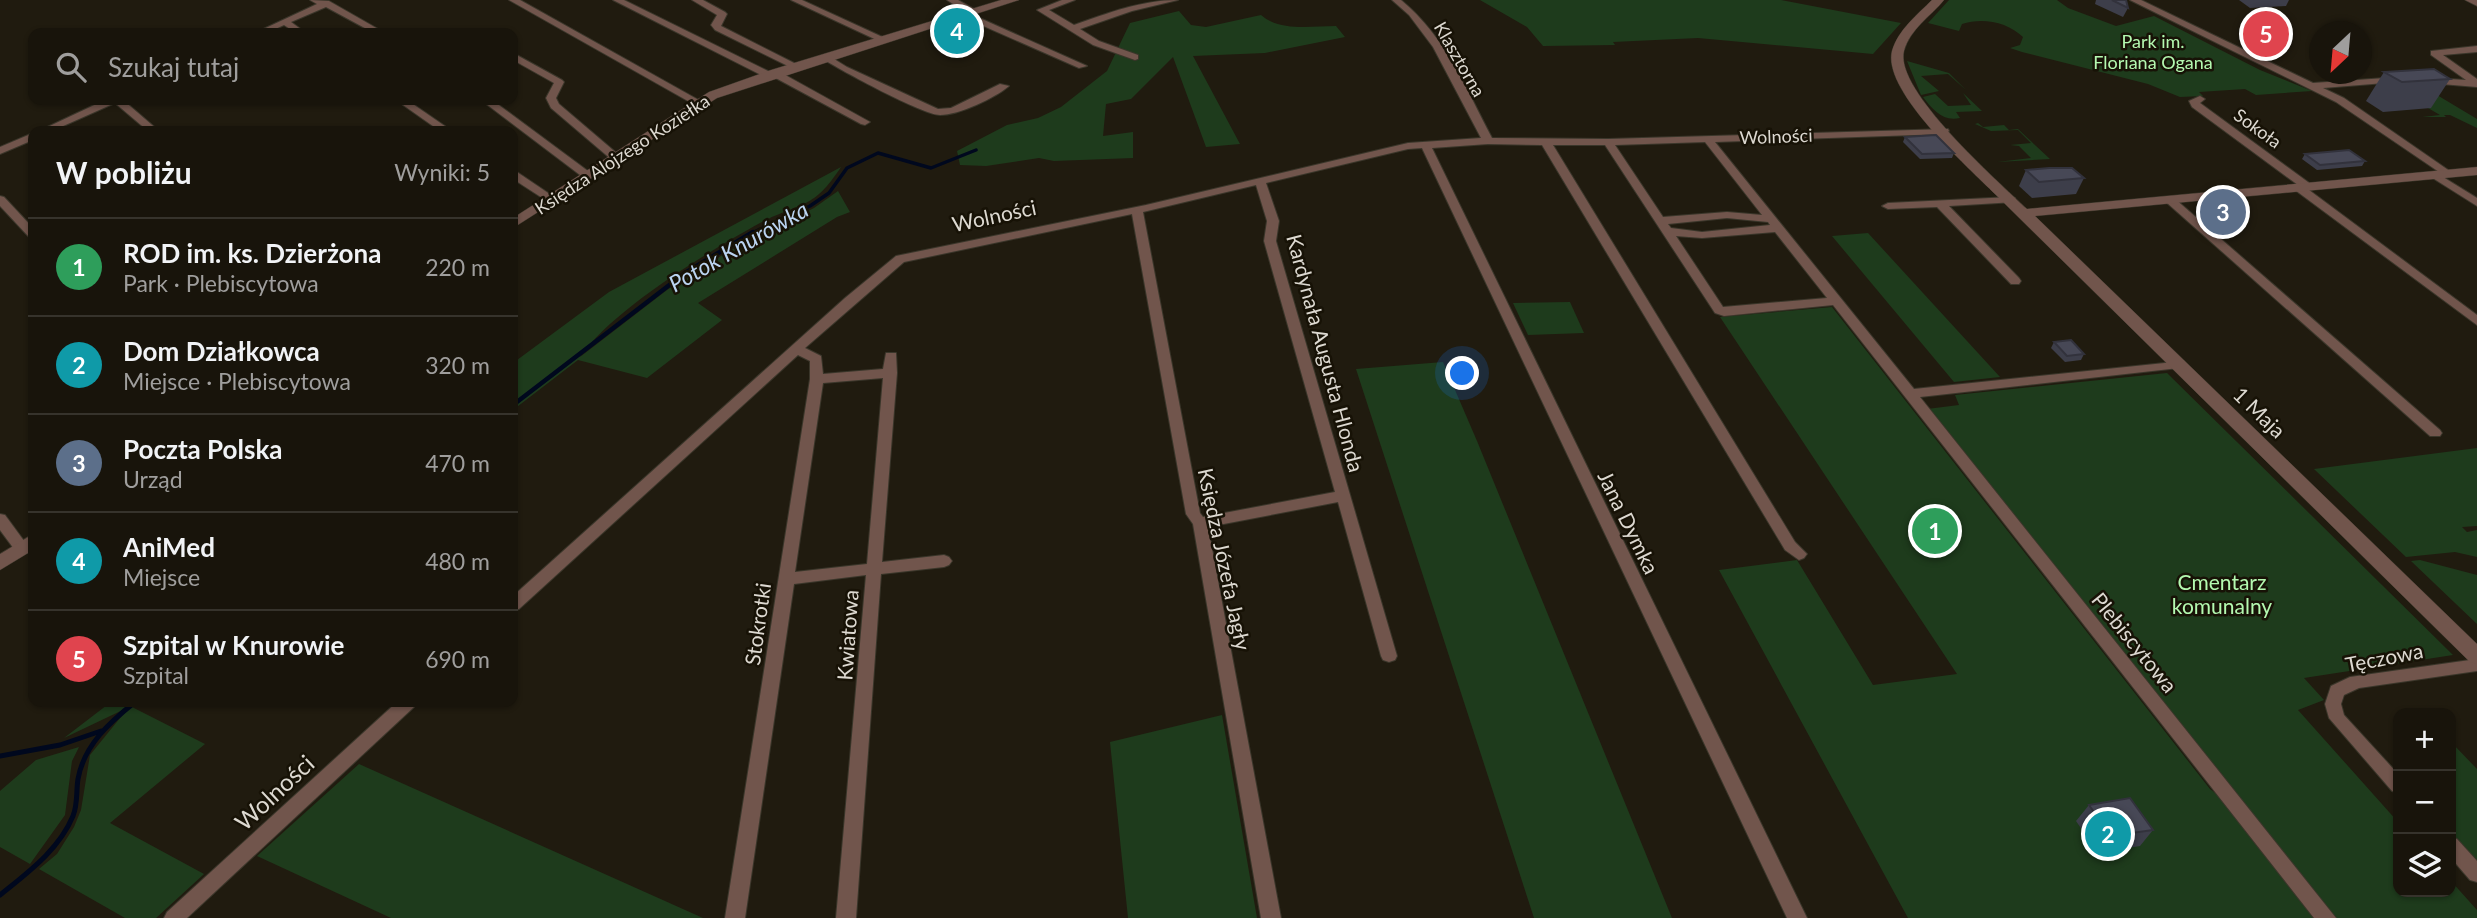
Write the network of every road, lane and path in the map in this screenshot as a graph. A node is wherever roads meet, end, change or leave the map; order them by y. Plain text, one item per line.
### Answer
1 (314, 0) edge
2 (513, 0) edge
3 (617, 0) edge
4 (696, 0) edge
5 (795, 0) edge
6 (951, 0) edge
7 (1013, 0) edge
8 (1071, 0) edge
9 (1174, 0) edge
10 (1396, 0) edge
11 (1938, 0) edge
12 (2134, 0) edge
13 (2471, 0) edge
14 (326, 3) junction
15 (2477, 3) edge
16 (969, 13) junction
17 (285, 22) junction
18 (271, 28) edge
19 (294, 28) edge
20 (371, 28) edge
21 (1073, 28) junction
22 (884, 40) junction
23 (2477, 49) edge
24 (826, 57) junction
25 (1135, 57) dead end
26 (518, 59) edge
27 (794, 66) junction
28 (1082, 66) dead end
29 (771, 74) junction
30 (2477, 84) edge
31 (1004, 86) dead end
32 (2312, 86) junction
33 (2200, 99) dead end
34 (699, 103) junction
35 (104, 105) edge
36 (121, 105) edge
37 (408, 105) edge
38 (493, 105) edge
39 (865, 122) dead end
40 (55, 126) edge
41 (147, 126) edge
42 (440, 126) edge
43 (1944, 131) junction
44 (28, 138) edge
45 (1707, 138) junction
46 (1488, 141) junction
47 (1546, 142) junction
48 (1608, 142) junction
49 (1425, 144) junction
50 (0, 151) edge
51 (616, 158) junction
52 (2477, 171) edge
53 (2442, 174) junction
54 (588, 176) junction
55 (518, 177) edge
56 (1260, 181) junction
57 (2304, 188) junction
58 (0, 199) edge
59 (551, 199) junction
60 (2011, 200) junction
61 (2170, 200) junction
62 (2477, 203) edge
63 (1940, 204) junction
64 (1888, 206) dead end
65 (1137, 209) junction
66 (2024, 213) junction
67 (518, 220) edge
68 (1774, 223) junction
69 (1663, 226) junction
70 (28, 229) edge
71 (2015, 281) dead end
72 (1835, 301) junction
73 (2477, 321) edge
74 (797, 349) junction
75 (891, 356) dead end
76 (2179, 364) junction
77 (890, 373) junction
78 (817, 379) junction
79 (1909, 394) junction
80 (2435, 433) dead end
81 (1342, 496) junction
82 (0, 519) edge
83 (1200, 523) junction
84 (28, 545) edge
85 (1799, 554) dead end
86 (944, 561) dead end
87 (0, 563) edge
88 (873, 569) junction
89 (785, 579) junction
90 (518, 600) edge
91 (1389, 656) dead end
92 (2477, 656) edge
93 (2477, 665) edge
94 (403, 707) edge
95 (2393, 780) edge
96 (2456, 851) edge
97 (2477, 874) edge
98 (174, 918) edge
99 (735, 918) edge
100 (846, 918) edge
101 (1271, 918) edge
102 (1797, 918) edge
103 (2326, 918) edge

1 - 14 street
2 - 34 street
3 - 29 street
4 - 27 street
5 - 22 street
6 - 16 street
7 - 16 street, Księdza Alojzego Koziełka
8 - 21 street
9 - 21 street
10 - 46 street, Klasztorna
11 - 43 street, 1 Maja
12 - 32 street
13 - 15 street
14 - 17 street
14 - 20 street
16 - 22 street, Księdza Alojzego Koziełka
16 - 28 street
17 - 18 street
17 - 19 street
21 - 25 street
22 - 24 street, Księdza Alojzego Koziełka
23 - 30 street
24 - 27 street, Księdza Alojzego Koziełka
24 - 31 street
26 - 51 street
27 - 29 street, Księdza Alojzego Koziełka
29 - 34 street, Księdza Alojzego Koziełka
29 - 39 street
30 - 32 street
32 - 53 street
33 - 57 street, Sokoła
34 - 51 street, Księdza Alojzego Koziełka
35 - 40 street
36 - 41 street
37 - 42 street
38 - 54 street
43 - 45 street, Wolności
43 - 60 street, 1 Maja
44 - 50 street
45 - 48 street, Wolności
45 - 68 street, Plebiscytowa
46 - 47 street, Wolności
46 - 49 street, Wolności
47 - 48 street, Wolności
47 - 85 street
48 - 69 street
49 - 56 street, Wolności
49 - 102 street, Jana Dymka
51 - 54 street, Księdza Alojzego Koziełka
52 - 53 street
53 - 57 street
53 - 62 street
54 - 59 street, Księdza Alojzego Koziełka
55 - 59 street
56 - 65 street, Wolności
56 - 81 street, Kardynała Augusta Hlonda
57 - 61 street
57 - 73 street
58 - 70 street
59 - 67 street, Księdza Alojzego Koziełka
60 - 63 street
60 - 66 street, 1 Maja
61 - 66 street
61 - 80 street
63 - 64 street
63 - 71 street
65 - 74 street, Wolności
65 - 83 street, Księdza Józefa Jagły
66 - 76 street, 1 Maja
68 - 69 street
68 - 69 street
68 - 72 street, Plebiscytowa
69 - 72 street
72 - 79 street, Plebiscytowa
74 - 78 street
74 - 90 street, Wolności
75 - 77 street, Kwiatowa
76 - 79 street
76 - 92 street, 1 Maja
77 - 78 street
77 - 88 street, Kwiatowa
78 - 89 street, Stokrotki
79 - 103 street, Plebiscytowa
81 - 83 street, Kardynała Augusta Hlonda
81 - 91 street, Kardynała Augusta Hlonda
82 - 84 street
83 - 101 street, Księdza Józefa Jagły
84 - 87 street
86 - 88 street
88 - 89 street
88 - 100 street, Kwiatowa
89 - 99 street, Stokrotki
93 - 95 street, Tęczowa
94 - 98 street, Wolności
96 - 97 street

